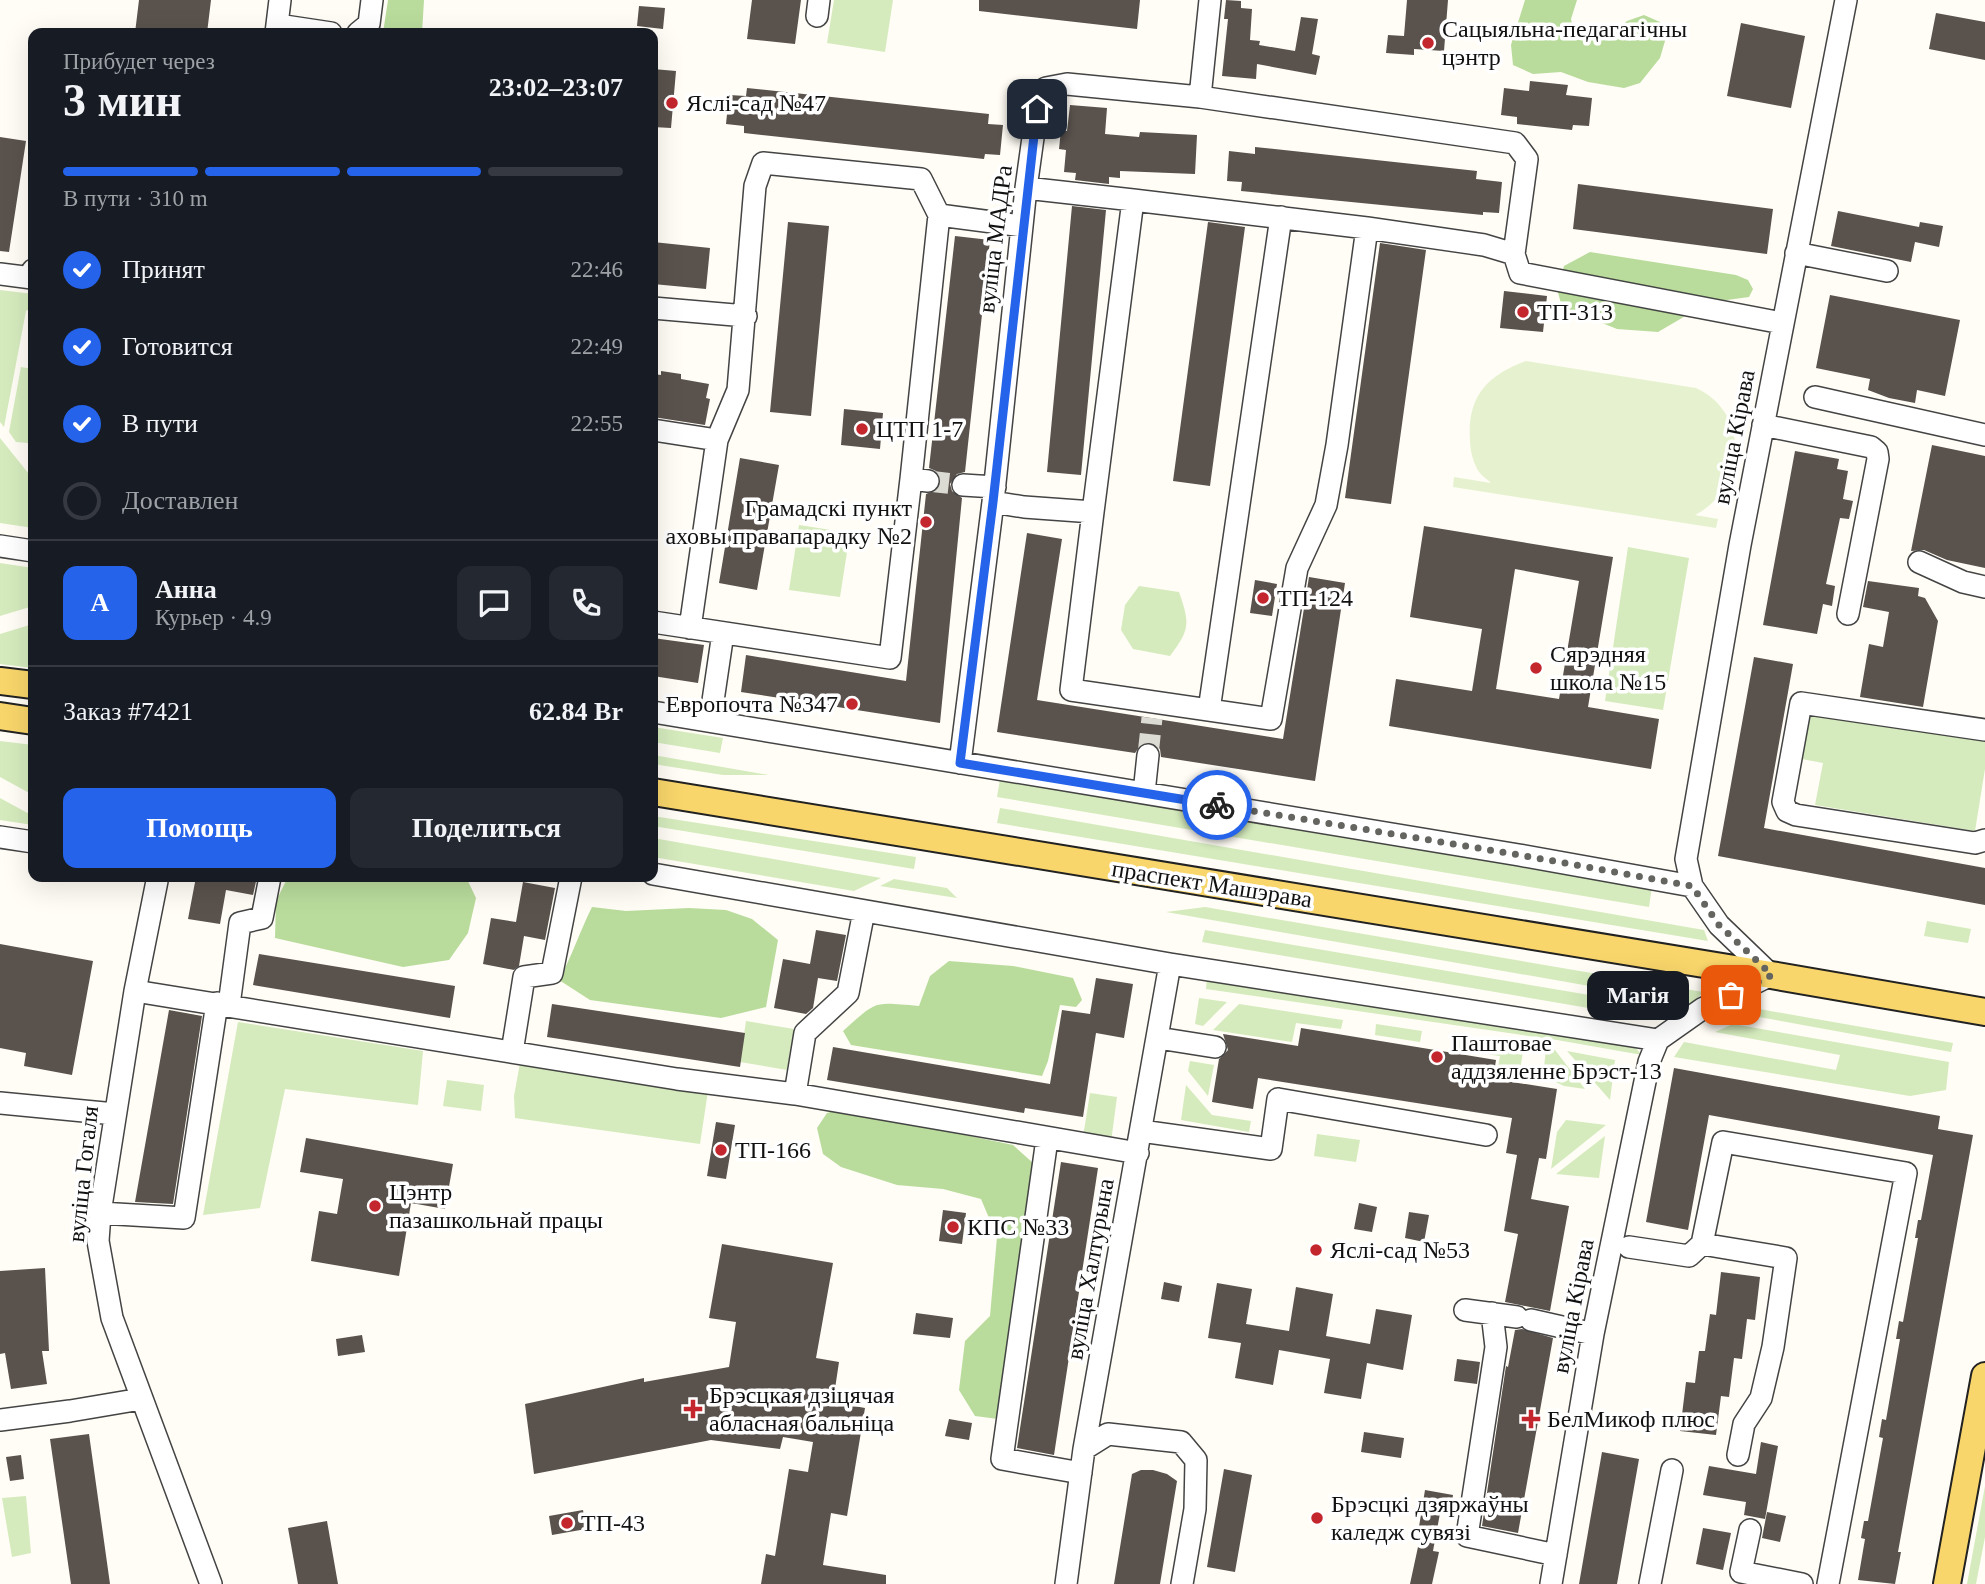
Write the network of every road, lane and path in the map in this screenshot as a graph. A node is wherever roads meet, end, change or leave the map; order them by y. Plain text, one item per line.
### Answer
1 (279, 0) edge
2 (372, 0) edge
3 (1210, 0) edge
4 (1846, 0) edge
5 (277, 28) edge
6 (364, 28) edge
7 (1200, 97) junction
8 (1027, 188) junction
9 (1133, 200) junction
10 (939, 215) junction
11 (1281, 217) junction
12 (1022, 226) junction
13 (1367, 228) junction
14 (1796, 253) junction
15 (1514, 254) junction
16 (1887, 271) dead end
17 (0, 274) edge
18 (28, 278) edge
19 (658, 308) edge
20 (746, 316) junction
21 (1782, 323) junction
22 (1815, 397) dead end
23 (1763, 425) junction
24 (658, 431) edge
25 (1985, 435) edge
26 (717, 440) junction
27 (964, 485) tunnel mouth
28 (994, 494) junction
29 (1093, 512) junction
30 (0, 546) edge
31 (28, 550) edge
32 (1919, 562) dead end
33 (1985, 587) edge
34 (1848, 614) dead end
35 (658, 623) edge
36 (690, 628) junction
37 (723, 633) junction
38 (0, 681) edge
39 (28, 684) edge
40 (1209, 710) junction
41 (658, 713) edge
42 (0, 716) edge
43 (28, 720) edge
44 (710, 721) junction
45 (1985, 730) edge
46 (1148, 755) tunnel mouth
47 (960, 763) junction
48 (658, 793) edge
49 (1144, 793) junction
50 (0, 837) edge
51 (1985, 840) edge
52 (28, 841) edge
53 (658, 875) edge
54 (158, 882) edge
55 (269, 882) edge
56 (570, 882) edge
57 (1692, 886) junction
58 (864, 911) junction
59 (1170, 964) junction
60 (1772, 975) junction
61 (135, 991) junction
62 (223, 1004) junction
63 (1985, 1013) edge
64 (1158, 1038) junction
65 (1658, 1040) junction
66 (1214, 1047) dead end
67 (512, 1052) junction
68 (795, 1094) junction
69 (0, 1102) edge
70 (116, 1114) junction
71 (1141, 1131) junction
72 (1486, 1135) dead end
73 (1047, 1139) junction
74 (1138, 1153) junction
75 (100, 1213) junction
76 (1702, 1244) junction
77 (1629, 1247) dead end
78 (1465, 1310) dead end
79 (1492, 1314) junction
80 (1593, 1334) junction
81 (1985, 1376) edge
82 (141, 1399) junction
83 (0, 1420) edge
84 (1084, 1449) junction
85 (1738, 1455) dead end
86 (1671, 1469) dead end
87 (1081, 1474) junction
88 (1750, 1530) dead end
89 (1556, 1555) junction
90 (211, 1584) edge
91 (1066, 1584) edge
92 (1182, 1584) edge
93 (1551, 1584) edge
94 (1650, 1584) edge
95 (1802, 1584) edge
96 (1828, 1584) edge
97 (1947, 1584) edge

1 - 5 street
2 - 6 street
3 - 7 street
4 - 14 street, вуліца Кірава
7 - 8 street, вуліца МАДРа
7 - 15 street, вуліца МАДРа
8 - 9 street
8 - 12 street, вуліца МАДРа
9 - 11 street
9 - 29 street
10 - 12 street
10 - 20 street
10 - 37 street
11 - 13 street
11 - 40 street
12 - 28 street, вуліца МАДРа
13 - 15 street
13 - 40 street
14 - 16 street
14 - 21 street, вуліца Кірава
15 - 21 street
17 - 18 street
19 - 20 street
20 - 26 street
21 - 23 street, вуліца Кірава
22 - 25 street
23 - 34 street
23 - 57 street, вуліца Кірава
24 - 26 street
26 - 36 street
27 - 28 street
28 - 29 street
28 - 47 street, вуліца МАДРа
29 - 40 street
30 - 31 street
32 - 33 street
35 - 36 street
36 - 37 street
37 - 44 street
38 - 39 main road
41 - 44 street
42 - 43 main road
44 - 47 street
45 - 51 street
46 - 49 street
47 - 49 street
48 - 60 main road, праспект Машэрава
49 - 57 street
50 - 52 street
53 - 58 street
54 - 61 street, вуліца Гогаля
55 - 62 street
56 - 67 street
57 - 60 street
58 - 59 street
58 - 68 street
59 - 64 street, вуліца Халтурына
59 - 65 street
60 - 63 main road, праспект Машэрава
60 - 65 street
61 - 62 street
61 - 70 street, вуліца Гогаля
62 - 67 street
62 - 75 street
64 - 66 street
64 - 71 street, вуліца Халтурына
65 - 80 street, вуліца Кірава
67 - 68 street
68 - 73 street
69 - 70 street
70 - 75 street, вуліца Гогаля
71 - 72 street
71 - 74 street, вуліца Халтурына
73 - 74 street
73 - 87 street
74 - 84 street, вуліца Халтурына
75 - 82 street, вуліца Гогаля
76 - 77 street
76 - 85 street
76 - 96 street
78 - 79 street
79 - 80 street
79 - 89 street
80 - 89 street, вуліца Кірава
81 - 97 main road
82 - 83 street
82 - 90 street, вуліца Гогаля
84 - 87 street, вуліца Халтурына
84 - 92 street
86 - 94 street
87 - 91 street, вуліца Халтурына
88 - 95 street
89 - 93 street, вуліца Кірава

